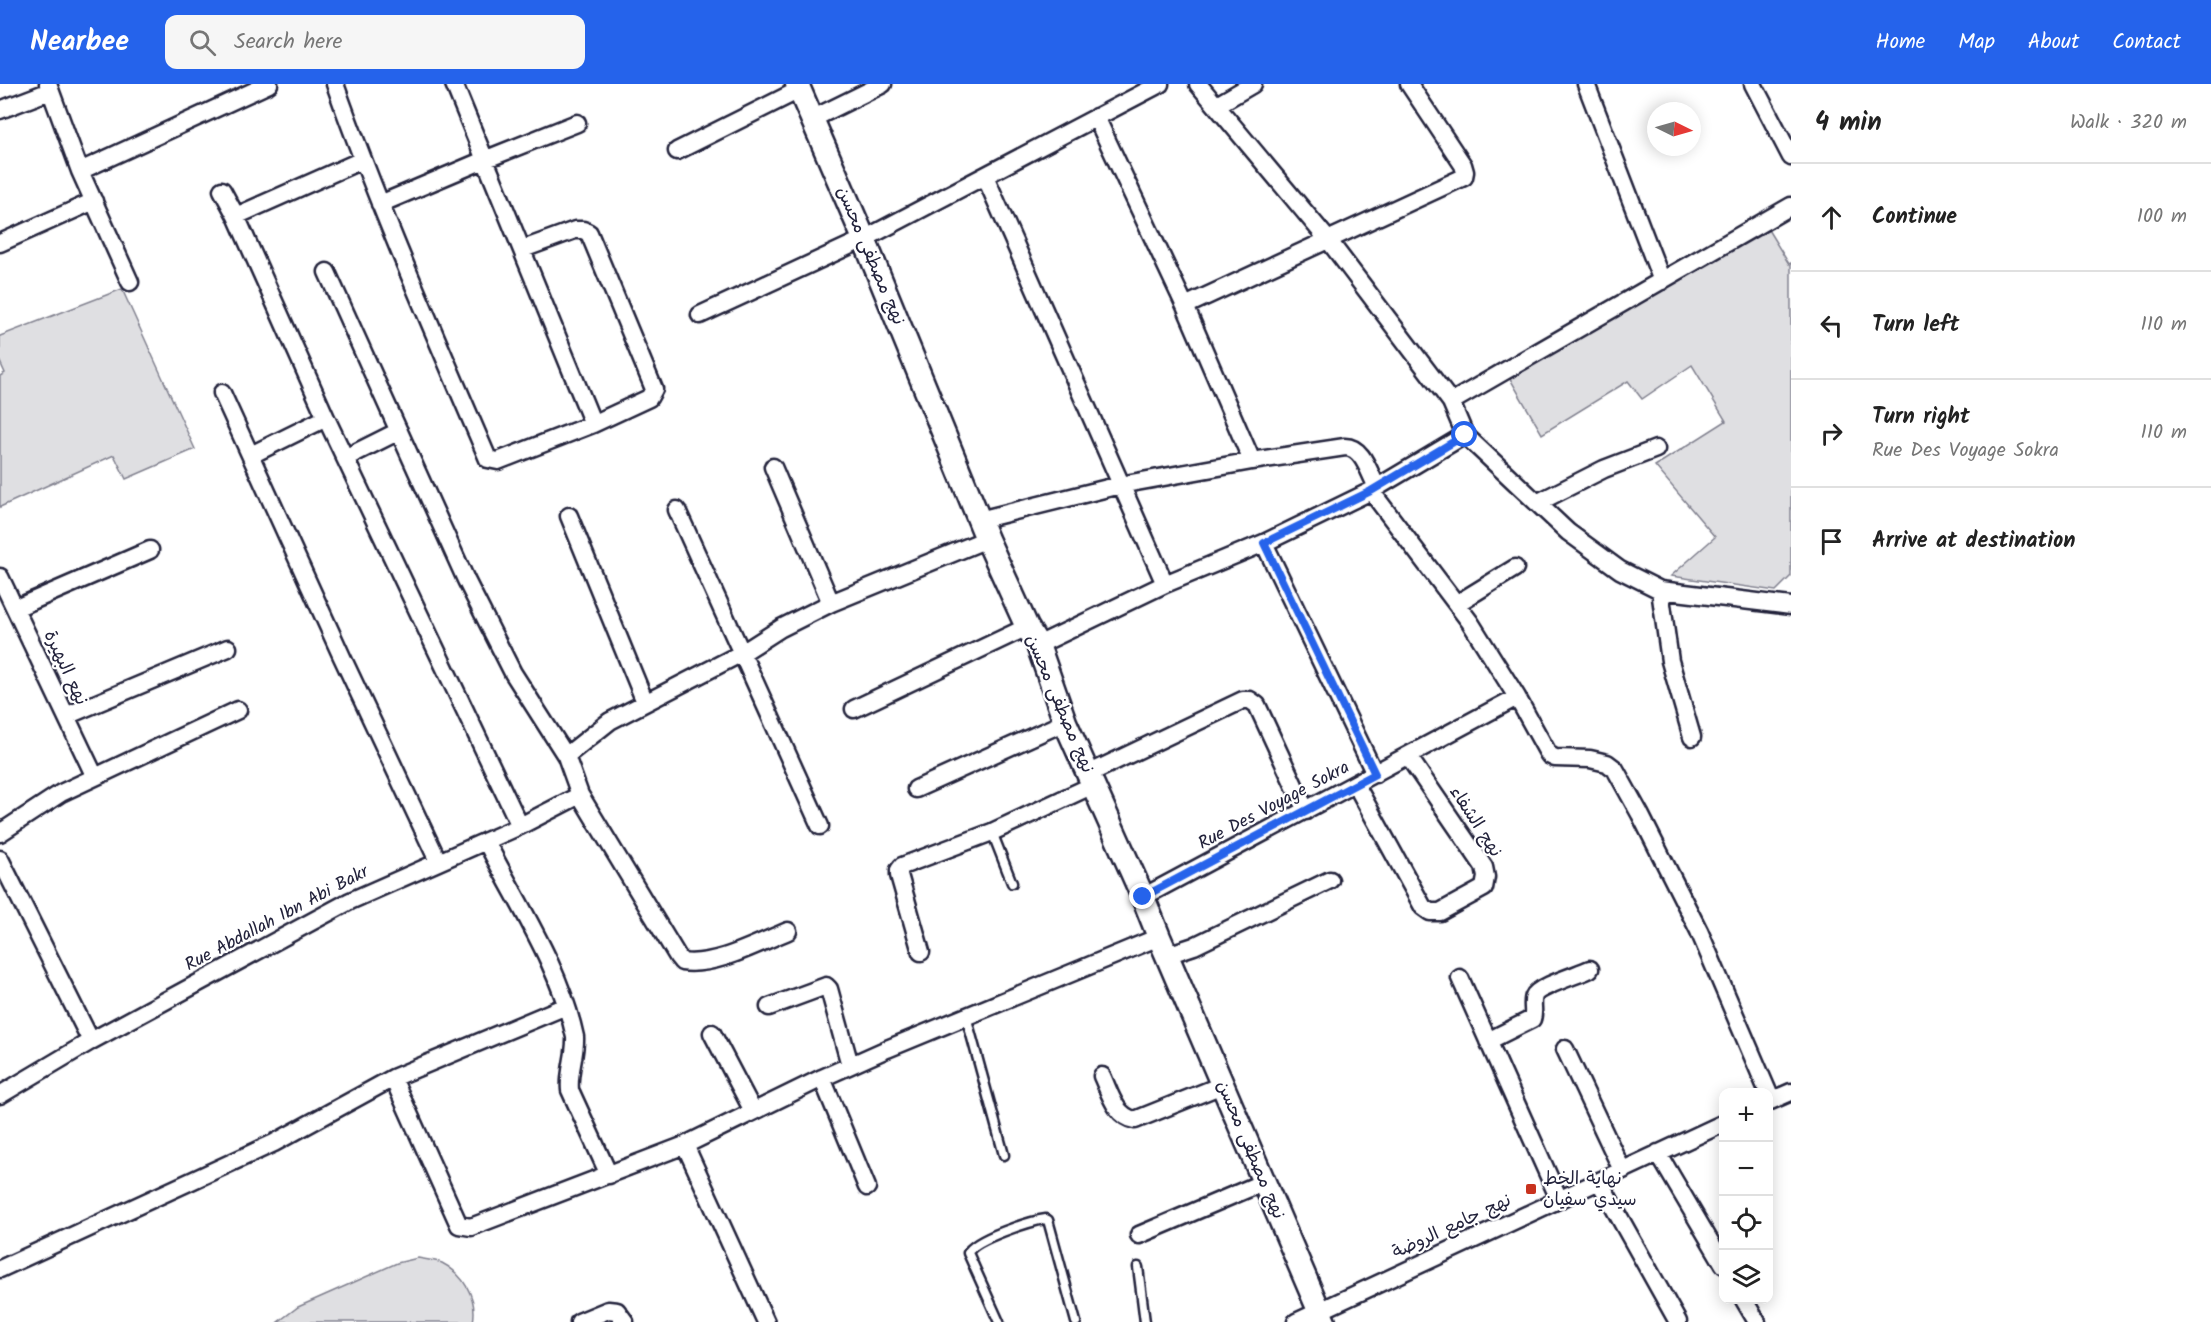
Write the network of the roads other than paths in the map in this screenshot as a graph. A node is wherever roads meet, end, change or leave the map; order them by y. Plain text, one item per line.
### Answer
1 (269, 84) edge
2 (335, 84) edge
3 (454, 84) edge
4 (883, 84) edge
5 (1160, 84) edge
6 (1198, 84) edge
7 (1253, 84) edge
8 (1409, 84) edge
9 (1586, 84) edge
10 (1753, 84) edge
11 (49, 87) edge
12 (798, 87) edge
13 (1217, 105) junction
14 (0, 110) edge
15 (1096, 117) junction
16 (812, 119) junction
17 (578, 123) dead end
18 (677, 151) dead end
19 (1791, 156) edge
20 (362, 160) junction
21 (484, 160) junction
22 (80, 171) junction
23 (985, 176) junction
24 (222, 190) dead end
25 (94, 201) junction
26 (380, 204) junction
27 (1791, 206) edge
28 (236, 216) junction
29 (864, 239) junction
30 (1329, 241) junction
31 (0, 243) edge
32 (523, 249) junction
33 (327, 272) dead end
34 (1662, 280) junction
35 (130, 282) dead end
36 (1185, 306) junction
37 (700, 315) dead end
38 (222, 393) dead end
39 (1451, 402) junction
40 (326, 418) junction
41 (594, 424) junction
42 (399, 431) junction
43 (1465, 435) junction
44 (1656, 449) dead end
45 (251, 455) junction
46 (345, 458) junction
47 (1252, 461) junction
48 (773, 466) dead end
49 (1120, 485) junction
50 (1374, 489) junction
51 (1537, 503) junction
52 (677, 510) dead end
53 (569, 516) dead end
54 (983, 529) junction
55 (1264, 543) junction
56 (150, 550) dead end
57 (1515, 568) dead end
58 (0, 577) edge
59 (1164, 584) junction
60 (1660, 590) junction
61 (831, 603) junction
62 (1458, 603) junction
63 (1791, 606) edge
64 (16, 608) junction
65 (1032, 636) junction
66 (228, 648) dead end
67 (742, 653) junction
68 (1517, 697) junction
69 (645, 702) junction
70 (854, 709) dead end
71 (238, 710) dead end
72 (66, 716) junction
73 (1065, 722) junction
74 (1692, 737) dead end
75 (566, 756) junction
76 (1408, 756) junction
77 (1375, 774) junction
78 (95, 777) junction
79 (1090, 780) junction
80 (1356, 785) junction
81 (916, 789) dead end
82 (580, 795) junction
83 (1306, 811) junction
84 (520, 826) junction
85 (820, 826) dead end
86 (992, 832) junction
87 (0, 833) edge
88 (486, 841) junction
89 (0, 859) edge
90 (438, 861) junction
91 (1330, 880) dead end
92 (1012, 883) dead end
93 (1143, 897) junction
94 (788, 932) dead end
95 (1163, 946) junction
96 (921, 952) dead end
97 (1590, 969) dead end
98 (1460, 978) dead end
99 (566, 1006) junction
100 (769, 1007) dead end
101 (966, 1016) junction
102 (712, 1033) dead end
103 (91, 1041) junction
104 (1488, 1041) junction
105 (1565, 1049) dead end
106 (850, 1065) junction
107 (1102, 1076) dead end
108 (393, 1078) junction
109 (822, 1078) junction
110 (1222, 1085) junction
111 (1765, 1088) edge
112 (1791, 1092) edge
113 (0, 1095) edge
114 (1773, 1096) edge
115 (753, 1112) junction
116 (1719, 1125) edge
117 (685, 1145) junction
118 (1658, 1153) junction
119 (1004, 1155) dead end
120 (1622, 1170) junction
121 (609, 1174) junction
122 (1599, 1181) junction
123 (1264, 1182) junction
124 (867, 1187) dead end
125 (1558, 1199) junction
126 (1139, 1235) dead end
127 (1719, 1257) edge
128 (1138, 1267) dead end
129 (0, 1269) edge
130 (1747, 1304) edge
131 (1321, 1317) edge
132 (579, 1322) edge
133 (625, 1322) edge
134 (766, 1322) edge
135 (999, 1322) edge
136 (1076, 1322) edge
137 (1145, 1322) edge
138 (1296, 1322) edge
139 (1678, 1322) edge
140 (1757, 1322) edge

1 - 22 street
2 - 20 street
3 - 21 street
4 - 16 street
5 - 15 street
6 - 13 street
7 - 13 street
8 - 30 street
9 - 34 street
10 - 19 street
11 - 14 street
11 - 22 street
12 - 16 main road, نهج مصطفى محسن
12 - 18 street
13 - 30 street
15 - 23 street
15 - 36 street
16 - 29 main road, نهج مصطفى محسن
17 - 21 street
20 - 26 street
20 - 28 street
21 - 26 street
21 - 32 street
22 - 25 street
23 - 29 street
23 - 49 street
24 - 28 street
25 - 31 street
25 - 35 street
26 - 41 street
27 - 34 street
28 - 40 street
29 - 37 street
29 - 54 main road, نهج مصطفى محسن
30 - 36 street
30 - 39 street
32 - 41 street
32 - 41 street
33 - 42 street
34 - 39 street
36 - 47 street
38 - 45 street
39 - 43 street
40 - 45 street
40 - 46 street
42 - 46 street
42 - 75 street
43 - 50 street
43 - 51 street
44 - 51 street
45 - 90 street
46 - 84 street
47 - 49 street
47 - 50 street
48 - 61 street
49 - 54 street
49 - 59 street
50 - 55 street
50 - 62 street
51 - 60 street
52 - 67 street
53 - 69 street
54 - 61 street
54 - 65 main road, نهج مصطفى محسن
55 - 59 street
55 - 77 street
56 - 64 street
57 - 62 street
58 - 64 street, نهع البهيرة
59 - 65 street
60 - 63 street
60 - 74 street
61 - 67 street
62 - 68 street
64 - 72 street, نهع البهيرة
65 - 70 street
65 - 73 main road, نهج مصطفى محسن
66 - 72 street
67 - 69 street
67 - 85 street
68 - 76 street, Rue Des Voyage Sokra
68 - 111 street
69 - 75 street
71 - 78 street
72 - 78 street, نهع البهيرة
73 - 79 main road, نهج مصطفى محسن
73 - 81 street
75 - 82 street
76 - 77 street, Rue Des Voyage Sokra
76 - 80 street, نهج الشفاء
77 - 80 street, Rue Des Voyage Sokra
78 - 87 street
79 - 83 street
79 - 86 street
79 - 93 main road, نهج مصطفى محسن
80 - 83 street, Rue Des Voyage Sokra
82 - 84 street, Rue Abdallah Ibn Abi Bakr
82 - 94 street
83 - 93 street, Rue Des Voyage Sokra
84 - 88 street, Rue Abdallah Ibn Abi Bakr
86 - 92 lane
86 - 96 street
88 - 90 street, Rue Abdallah Ibn Abi Bakr
88 - 99 street
89 - 103 street
90 - 103 street, Rue Abdallah Ibn Abi Bakr
91 - 95 street
93 - 95 main road, نهج مصطفى محسن
95 - 101 street
95 - 110 main road, نهج مصطفى محسن
97 - 104 street
98 - 104 street
99 - 108 street
99 - 121 street
100 - 106 street
101 - 106 street
101 - 119 lane
102 - 115 street
103 - 113 street, Rue Abdallah Ibn Abi Bakr
104 - 125 street
105 - 120 street
106 - 109 street
107 - 110 street
108 - 121 street
108 - 129 street
109 - 115 street
109 - 124 street
110 - 123 main road, نهج مصطفى محسن
112 - 114 street
115 - 117 street
116 - 118 street, نهج جامع الروضة
117 - 121 street
117 - 134 street
118 - 120 street, نهج جامع الروضة
118 - 127 street
120 - 122 street, نهج جامع الروضة
122 - 125 street, نهج جامع الروضة
122 - 139 street
123 - 126 street
123 - 131 main road, نهج مصطفى محسن
125 - 131 street, نهج جامع الروضة
128 - 137 lane
130 - 140 street
131 - 138 street, نهج جامع الروضة
132 - 133 street
135 - 136 lane

